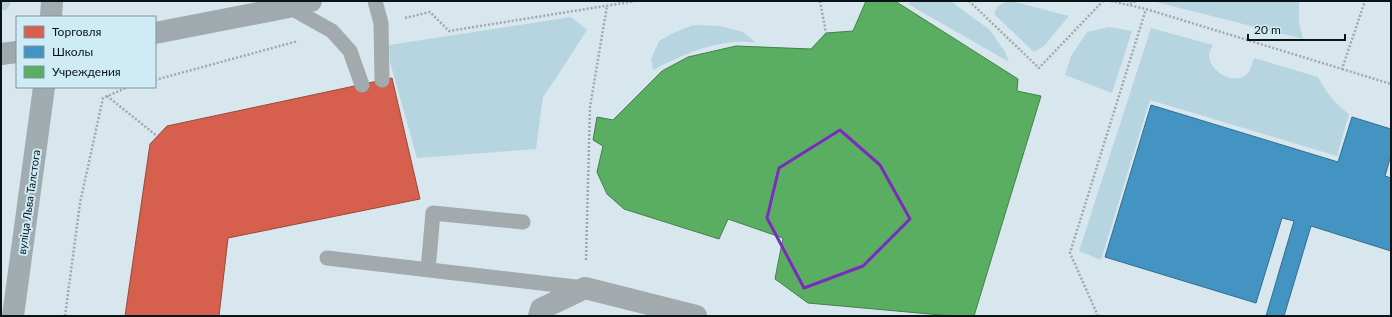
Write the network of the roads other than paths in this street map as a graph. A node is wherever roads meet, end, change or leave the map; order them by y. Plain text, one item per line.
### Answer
1 (52, 1) edge
2 (311, 1) edge
3 (376, 1) edge
4 (289, 7) junction
5 (51, 16) edge
6 (156, 33) edge
7 (16, 52) edge
8 (1, 54) edge
9 (382, 80) dead end
10 (362, 85) dead end
11 (44, 88) edge
12 (523, 222) dead end
13 (327, 258) dead end
14 (428, 270) junction
15 (585, 288) junction
16 (13, 316) edge
17 (539, 316) edge
18 (696, 316) edge

1 - 5 main road
2 - 4 main road
3 - 9 lane
4 - 6 main road
4 - 10 lane
7 - 8 main road
11 - 16 main road, вуліца Льва Талстога
12 - 14 lane
13 - 14 lane
14 - 15 lane
15 - 17 street
15 - 18 street

